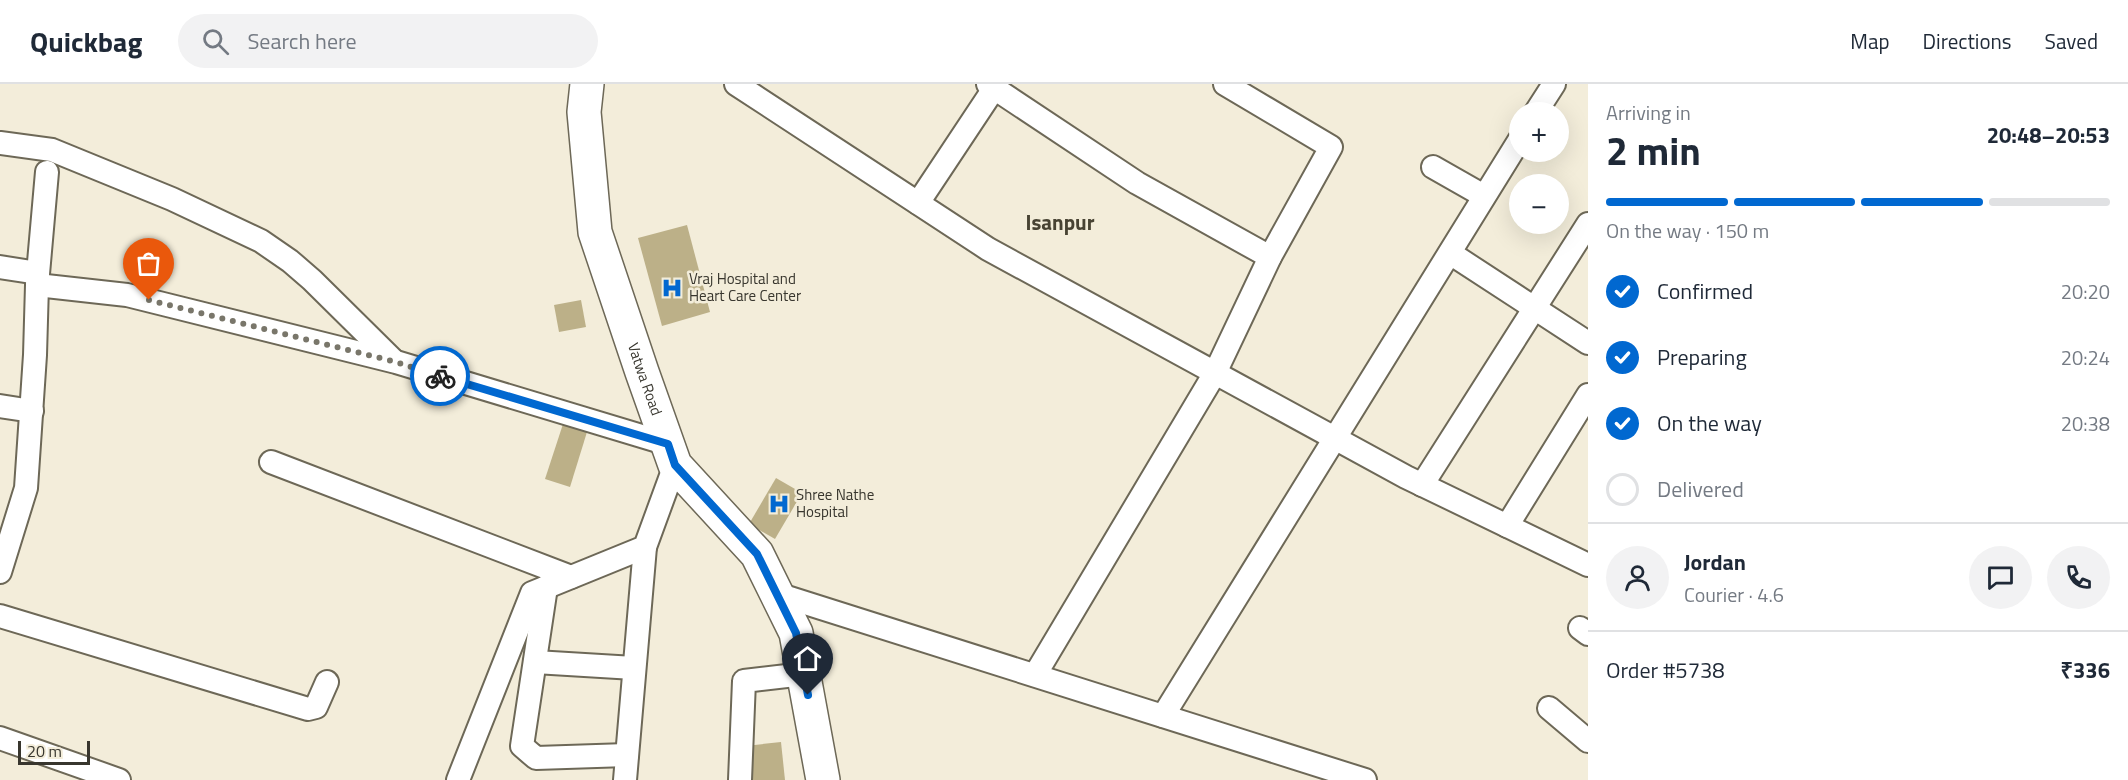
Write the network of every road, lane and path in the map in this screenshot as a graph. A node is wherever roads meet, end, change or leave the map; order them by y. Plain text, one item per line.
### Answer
1 (587, 84) edge
2 (736, 84) edge
3 (1225, 84) edge
4 (1554, 84) edge
5 (993, 85) edge
6 (1542, 102) edge
7 (0, 143) edge
8 (1509, 157) edge
9 (1433, 167) dead end
10 (48, 172) dead end
11 (1485, 196) junction
12 (918, 203) junction
13 (1588, 224) edge
14 (1450, 253) junction
15 (1270, 257) junction
16 (0, 267) edge
17 (37, 279) junction
18 (1535, 308) junction
19 (1588, 343) edge
20 (396, 362) junction
21 (1215, 373) junction
22 (1588, 395) edge
23 (0, 406) edge
24 (32, 411) junction
25 (1336, 439) junction
26 (672, 454) junction
27 (271, 462) dead end
28 (1422, 485) junction
29 (1507, 526) junction
30 (645, 547) junction
31 (2, 559) edge
32 (1588, 565) edge
33 (571, 578) junction
34 (546, 587) junction
35 (777, 594) junction
36 (0, 616) edge
37 (535, 662) junction
38 (634, 668) junction
39 (804, 674) junction
40 (1035, 675) junction
41 (327, 682) dead end
42 (1549, 708) dead end
43 (1163, 716) junction
44 (0, 738) edge
45 (1588, 741) edge
46 (627, 755) junction
47 (119, 780) edge
48 (458, 780) edge
49 (625, 780) edge
50 (740, 780) edge
51 (823, 780) edge
52 (1365, 780) edge

1 - 26 main road, Vatwa Road
2 - 12 street
3 - 15 street
4 - 6 street
5 - 12 street
5 - 15 street
7 - 20 street
8 - 11 street
9 - 11 street
10 - 17 street
11 - 14 street
12 - 21 street
13 - 18 street
14 - 18 street
14 - 25 street
15 - 21 street
16 - 17 street
17 - 20 street
17 - 24 street
18 - 19 street
18 - 28 street
20 - 26 street
21 - 25 street
21 - 40 street
22 - 29 street
23 - 24 street
24 - 31 street
25 - 28 street
25 - 43 street
26 - 30 street
26 - 35 main road, Vatwa Road
27 - 33 street
28 - 29 street
29 - 32 street
30 - 33 street
30 - 38 street
33 - 34 street
34 - 37 street
34 - 48 street
35 - 39 main road, Vatwa Road
35 - 40 street
36 - 41 street
37 - 38 street
37 - 46 street
38 - 46 street
39 - 50 street
39 - 51 main road, Vatwa Road
40 - 43 street
42 - 45 street
43 - 52 street
44 - 47 street
46 - 49 street

